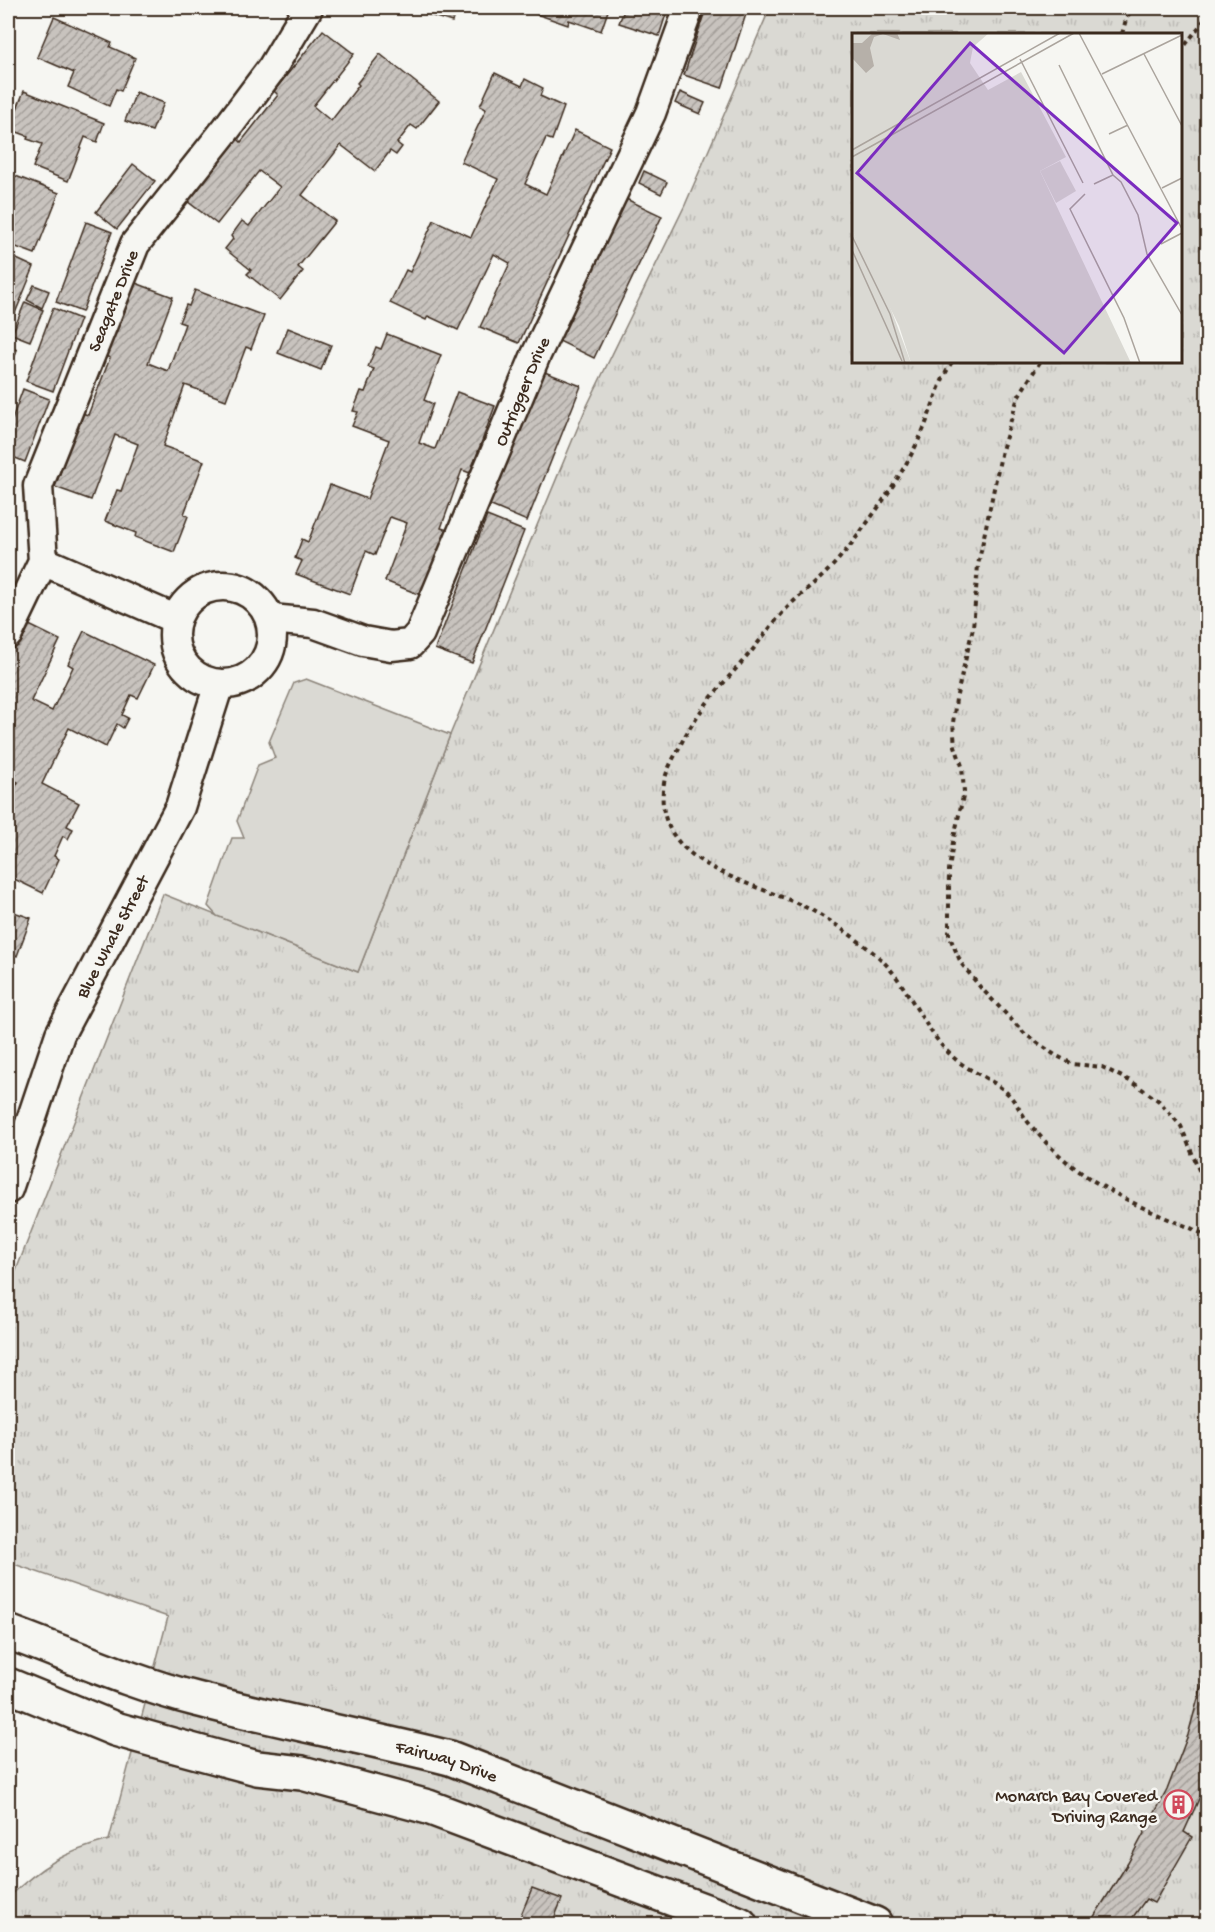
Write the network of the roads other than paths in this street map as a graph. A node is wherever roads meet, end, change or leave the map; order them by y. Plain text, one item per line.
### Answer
1 (308, 8) edge
2 (688, 8) edge
3 (43, 561) junction
4 (175, 619) junction
5 (271, 619) junction
6 (8, 634) edge
7 (219, 684) junction
8 (8, 1189) edge
9 (8, 1632) edge
10 (8, 1685) edge
11 (740, 1924) edge
12 (875, 1924) edge

1 - 3 street, Seagate Drive
2 - 5 street, Outrigger Drive
3 - 4 street
3 - 6 street, Seagate Drive
4 - 5 street
4 - 7 street
5 - 7 street
7 - 8 street, Blue Whale Street
9 - 12 street, Fairway Drive
10 - 11 street

